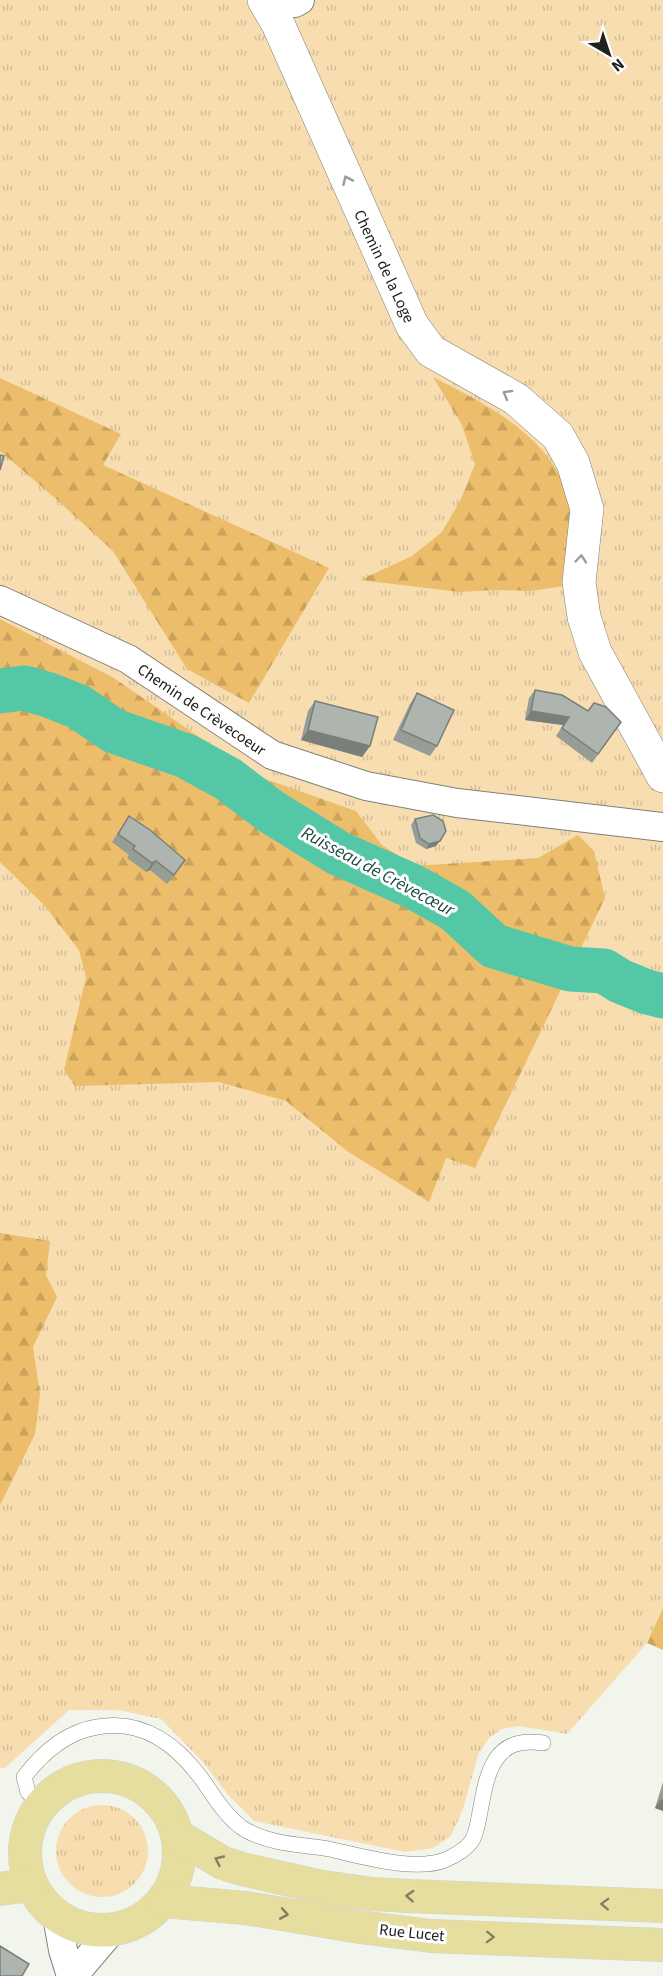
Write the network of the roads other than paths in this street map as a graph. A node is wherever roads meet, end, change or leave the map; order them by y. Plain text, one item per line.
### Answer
1 (264, 0) edge
2 (284, 0) edge
3 (300, 0) edge
4 (0, 600) edge
5 (663, 776) edge
6 (663, 827) edge
7 (543, 1743) dead end
8 (35, 1815) junction
9 (179, 1837) junction
10 (0, 1841) edge
11 (16, 1887) edge
12 (163, 1901) junction
13 (663, 1906) edge
14 (57, 1916) junction
15 (112, 1930) junction
16 (663, 1945) edge
17 (72, 1976) edge

5 -> 1 street, Chemin de la Loge
2 - 3 street
4 - 6 street, Chemin de Crèvecoeur
7 - 8 lane
8 - 9 main road
8 - 10 main road
8 - 11 main road
9 - 12 main road
13 -> 9 main road, Rue Lucet
11 - 14 main road
12 - 15 main road
12 -> 16 main road, Rue Lucet
14 - 15 main road
14 - 17 street
15 - 17 street

